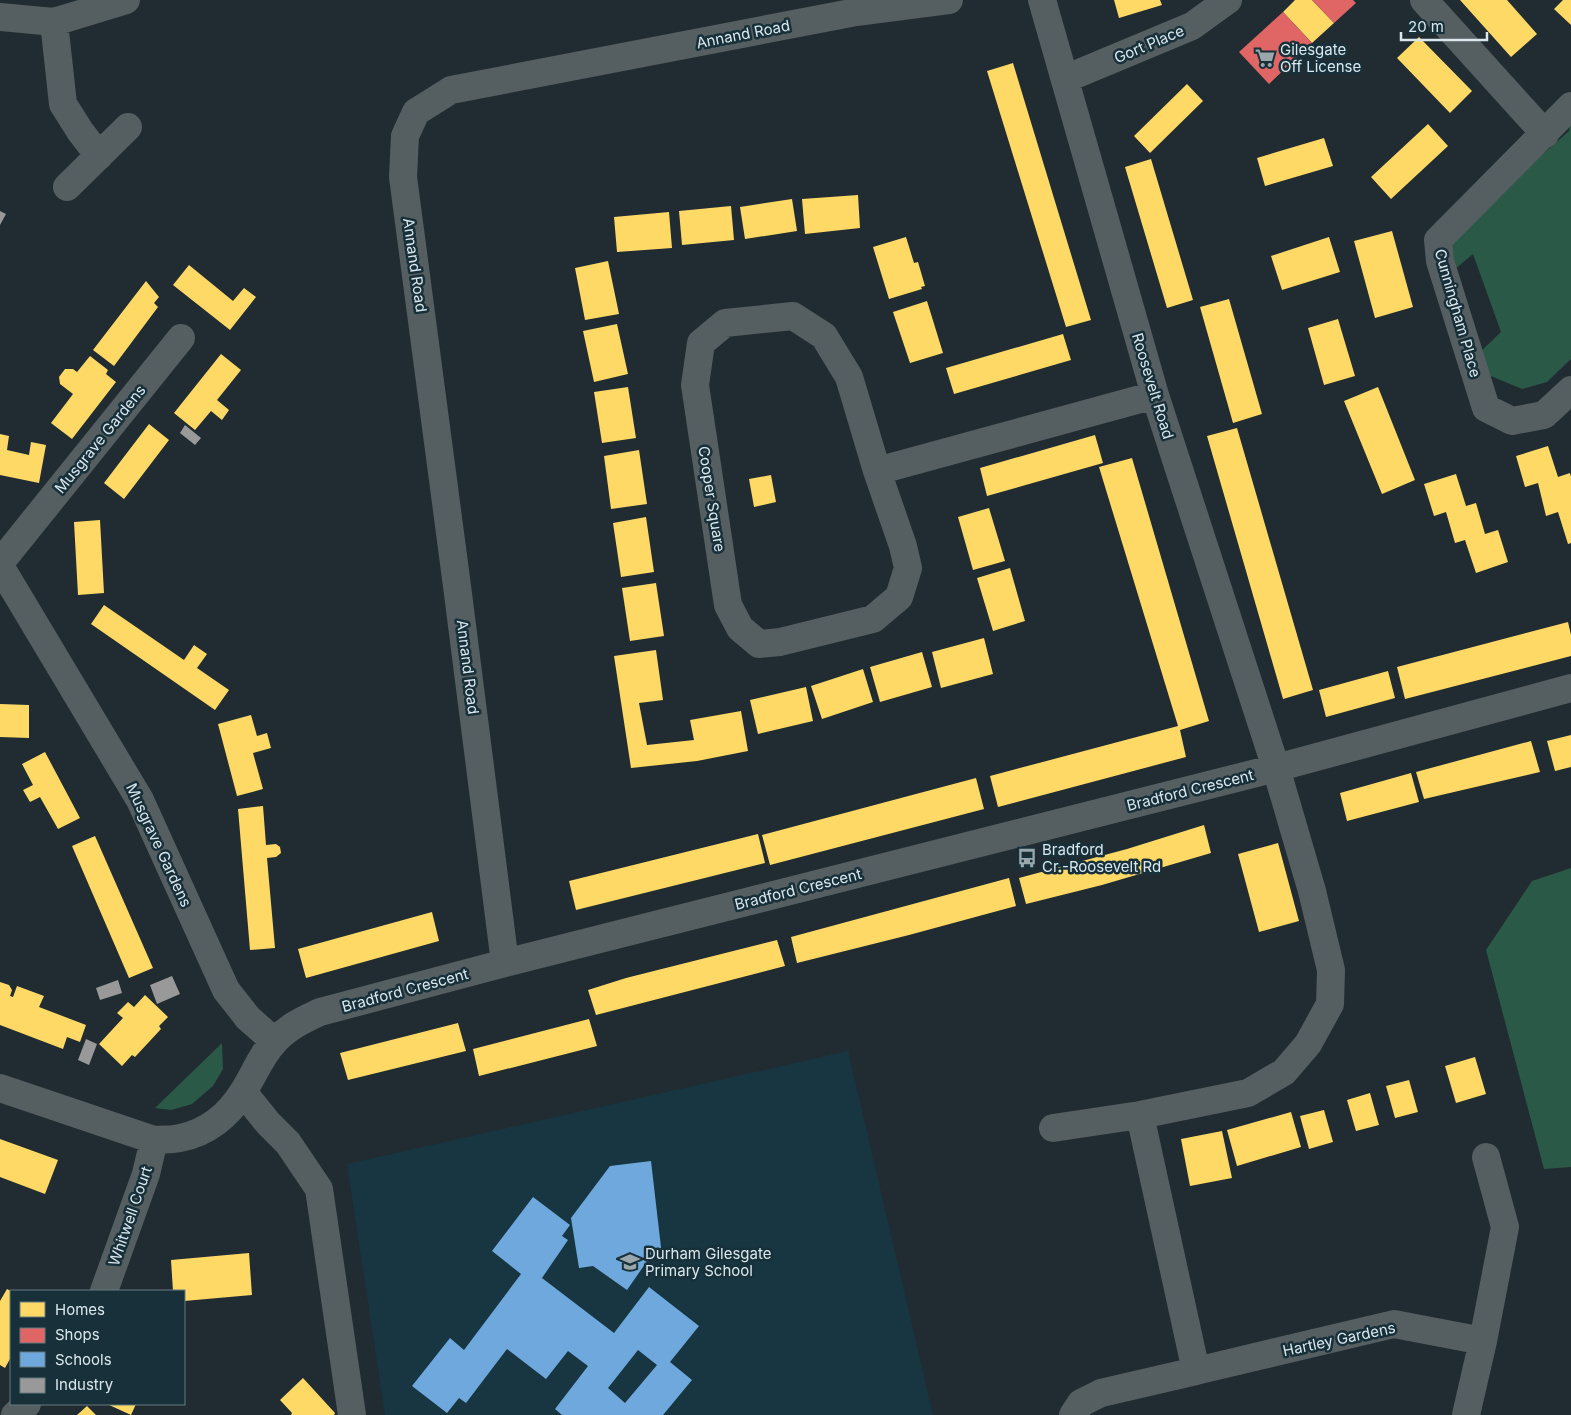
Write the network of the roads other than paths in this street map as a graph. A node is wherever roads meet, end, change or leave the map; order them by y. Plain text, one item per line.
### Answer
1 (126, 0) edge
2 (949, 0) edge
3 (1042, 0) edge
4 (1228, 0) edge
5 (1424, 0) edge
6 (0, 17) edge
7 (54, 22) junction
8 (1065, 79) junction
9 (1571, 106) edge
10 (128, 127) dead end
11 (1544, 134) junction
12 (99, 156) junction
13 (67, 187) dead end
14 (181, 338) dead end
15 (1571, 390) edge
16 (1155, 395) junction
17 (877, 470) junction
18 (0, 565) edge
19 (1571, 688) edge
20 (1276, 768) junction
21 (505, 963) junction
22 (274, 1041) junction
23 (0, 1088) edge
24 (243, 1092) junction
25 (1140, 1115) junction
26 (1053, 1128) dead end
27 (154, 1140) junction
28 (1486, 1157) dead end
29 (104, 1290) edge
30 (1483, 1341) junction
31 (1196, 1371) junction
32 (26, 1405) edge
33 (15, 1415) edge
34 (352, 1415) edge
35 (1073, 1415) edge
36 (1466, 1415) edge

1 - 7 street
2 - 21 street, Annand Road
3 - 8 street, Roosevelt Road
4 - 8 street, Gort Place
5 - 11 street
6 - 7 street
7 - 12 street
8 - 16 street, Roosevelt Road
9 - 11 street, Cunningham Place
10 - 12 street
11 - 15 street, Cunningham Place
12 - 13 street
14 - 18 street, Musgrave Gardens
16 - 17 street
16 - 20 street, Roosevelt Road
17 - 17 street, Cooper Square
18 - 22 street, Musgrave Gardens
19 - 20 street, Bradford Crescent
20 - 21 street, Bradford Crescent
20 - 25 street
21 - 22 street, Bradford Crescent
22 - 24 street
23 - 27 street
24 - 27 street
24 - 34 street
25 - 26 street
25 - 31 street
27 - 29 street, Whitwell Court
28 - 30 street
30 - 31 street, Hartley Gardens
30 - 36 street
31 - 35 street, Hartley Gardens
32 - 33 street

